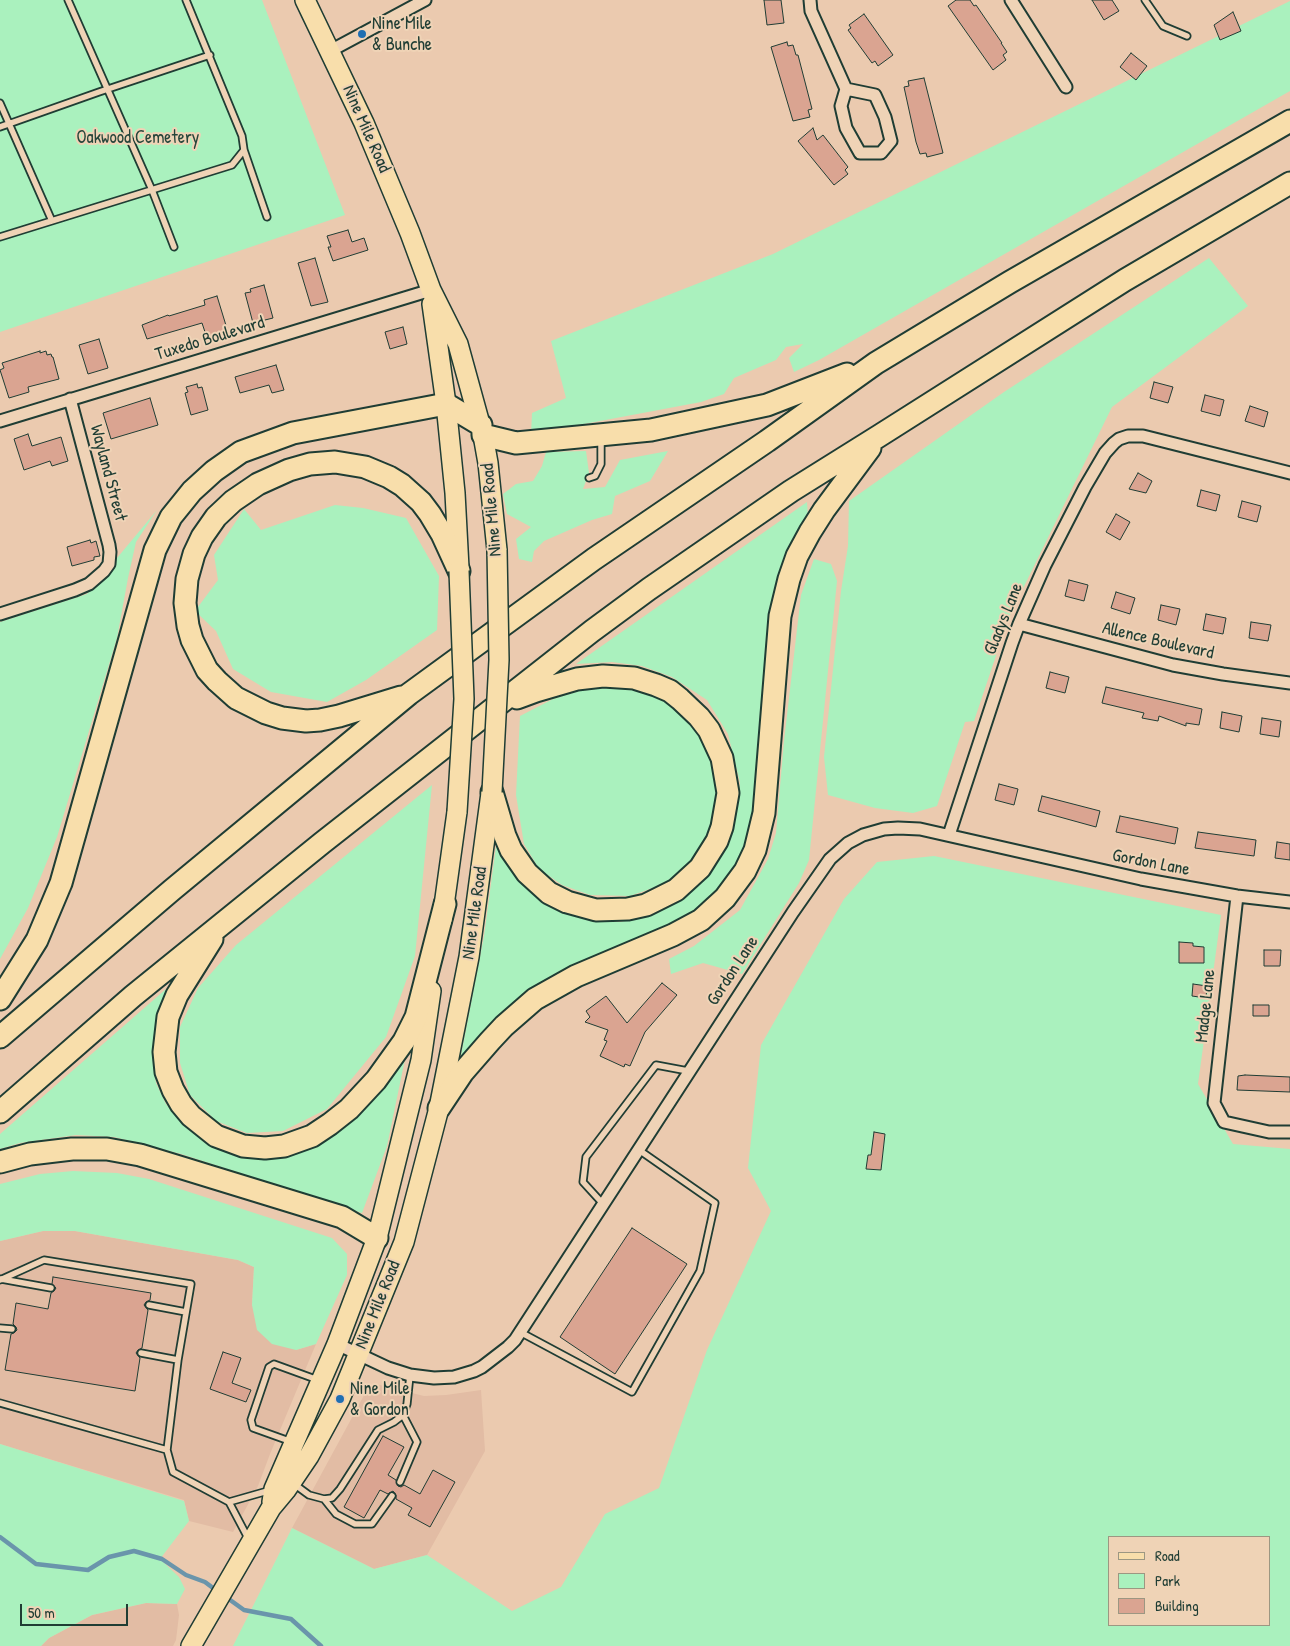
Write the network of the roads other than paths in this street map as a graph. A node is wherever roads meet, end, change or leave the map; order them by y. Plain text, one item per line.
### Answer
1 (68, 0) edge
2 (186, 0) edge
3 (305, 0) edge
4 (425, 0) edge
5 (810, 0) edge
6 (1011, 0) edge
7 (1145, 0) edge
8 (1186, 36) dead end
9 (330, 50) junction
10 (210, 55) junction
11 (1066, 87) dead end
12 (846, 88) junction
13 (107, 90) junction
14 (0, 103) edge
15 (1290, 121) edge
16 (9, 124) junction
17 (0, 127) edge
18 (244, 150) junction
19 (1290, 183) edge
20 (152, 190) junction
21 (267, 217) dead end
22 (52, 221) junction
23 (0, 237) edge
24 (174, 248) dead end
25 (430, 290) junction
26 (876, 363) junction
27 (70, 399) junction
28 (446, 404) junction
29 (0, 421) edge
30 (482, 430) junction
31 (600, 435) junction
32 (879, 436) junction
33 (1290, 473) edge
34 (589, 478) dead end
35 (459, 571) junction
36 (0, 614) edge
37 (1019, 624) junction
38 (1290, 683) edge
39 (409, 694) junction
40 (498, 705) junction
41 (492, 792) junction
42 (949, 835) junction
43 (1237, 896) junction
44 (1290, 902) edge
45 (445, 904) junction
46 (221, 926) junction
47 (0, 1000) edge
48 (0, 1037) edge
49 (688, 1071) junction
50 (439, 1108) junction
51 (0, 1112) edge
52 (1290, 1132) edge
53 (639, 1150) junction
54 (0, 1162) edge
55 (604, 1205) junction
56 (377, 1238) junction
57 (1, 1279) edge
58 (52, 1288) dead end
59 (149, 1305) dead end
60 (186, 1312) junction
61 (0, 1328) edge
62 (12, 1329) dead end
63 (520, 1332) junction
64 (337, 1344) junction
65 (141, 1353) dead end
66 (359, 1354) junction
67 (178, 1360) junction
68 (410, 1375) junction
69 (321, 1380) junction
70 (0, 1403) edge
71 (403, 1415) junction
72 (294, 1443) junction
73 (166, 1450) junction
74 (292, 1482) junction
75 (400, 1482) dead end
76 (274, 1489) junction
77 (392, 1496) dead end
78 (324, 1499) junction
79 (230, 1502) junction
80 (271, 1508) junction
81 (251, 1544) junction
82 (191, 1646) edge

1 - 13 lane
2 - 10 lane
3 - 9 main road, Nine Mile Road
4 - 9 street
5 - 12 street
6 - 11 street
7 - 8 lane
9 - 25 main road, Nine Mile Road
10 - 13 lane
10 - 18 lane
12 - 12 street
13 - 16 lane
13 - 20 lane
14 - 16 lane
15 - 26 highway
16 - 17 lane
16 - 22 lane
18 - 20 lane
18 - 21 lane
19 - 32 highway
20 - 22 lane
20 - 24 lane
22 - 23 lane
25 - 27 street, Tuxedo Boulevard
25 - 28 main road, Nine Mile Road
25 - 30 main road, Nine Mile Road
26 - 31 highway
26 - 39 highway
27 - 29 street, Tuxedo Boulevard
27 - 36 street, Wayland Street
28 - 30 highway
28 - 35 main road, Nine Mile Road
28 - 47 highway
30 - 31 highway
30 - 41 main road, Nine Mile Road, bridge
31 - 34 lane
32 - 40 highway
32 - 50 highway
33 - 37 street, Gladys Lane
35 - 39 highway
35 - 45 main road, Nine Mile Road, bridge
37 - 38 street, Allence Boulevard
37 - 42 street, Gladys Lane
39 - 48 highway
40 - 41 highway
40 - 46 highway
41 - 50 main road, Nine Mile Road
42 - 43 street, Gordon Lane
42 - 49 street, Gordon Lane
43 - 44 street, Gordon Lane
43 - 52 street, Madge Lane
45 - 46 highway
45 - 56 main road, Nine Mile Road
46 - 51 highway
49 - 53 street, Gordon Lane
49 - 55 lane
50 - 66 main road, Nine Mile Road
53 - 55 street, Gordon Lane
53 - 63 lane
54 - 56 highway
55 - 63 street, Gordon Lane
56 - 64 main road, Nine Mile Road
57 - 58 lane
57 - 60 lane
59 - 60 lane
60 - 67 lane
61 - 62 lane
63 - 68 street, Gordon Lane
64 - 66 street, Gordon Lane
64 - 69 main road, Nine Mile Road
65 - 67 lane
66 - 68 street, Gordon Lane
66 - 74 main road, Nine Mile Road
67 - 73 lane
68 - 71 lane
69 - 72 main road, Nine Mile Road
69 - 72 lane
70 - 73 lane
71 - 75 lane
71 - 78 lane
72 - 76 main road, Nine Mile Road
73 - 79 lane
74 - 78 lane
74 - 80 main road, Nine Mile Road
76 - 79 lane
76 - 80 main road, Nine Mile Road
77 - 78 lane
79 - 81 lane
80 - 81 main road, Nine Mile Road
81 - 82 main road, Nine Mile Road

